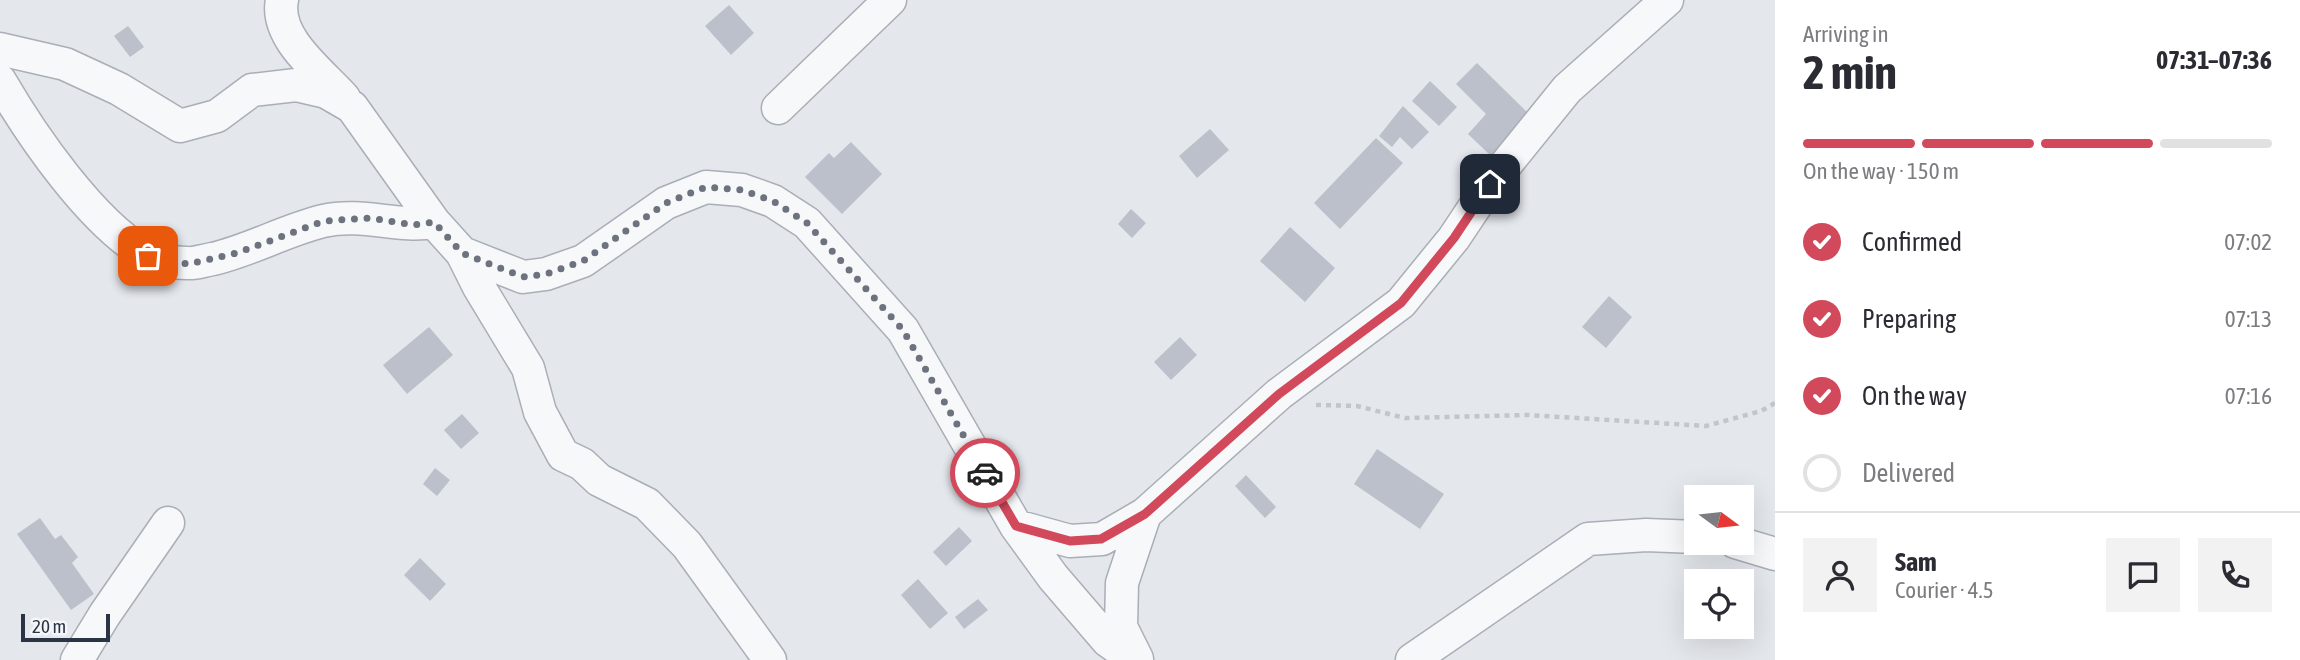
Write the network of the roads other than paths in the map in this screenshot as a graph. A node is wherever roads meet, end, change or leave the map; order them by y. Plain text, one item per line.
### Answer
1 (282, 0) edge
2 (890, 0) edge
3 (1667, 0) edge
4 (0, 49) edge
5 (0, 81) edge
6 (352, 107) junction
7 (778, 108) dead end
8 (434, 222) junction
9 (462, 253) junction
10 (1145, 514) junction
11 (168, 523) dead end
12 (1016, 526) junction
13 (1684, 537) edge
14 (1754, 548) edge
15 (1775, 554) edge
16 (78, 660) edge
17 (770, 660) edge
18 (1136, 660) edge
19 (1412, 660) edge

1 - 6 street
2 - 7 street
3 - 10 street
4 - 6 street
5 - 8 street
6 - 8 street
8 - 9 street
9 - 12 street
9 - 17 street
10 - 12 street
10 - 18 street
11 - 16 street
12 - 18 street
13 - 19 street
14 - 15 street

